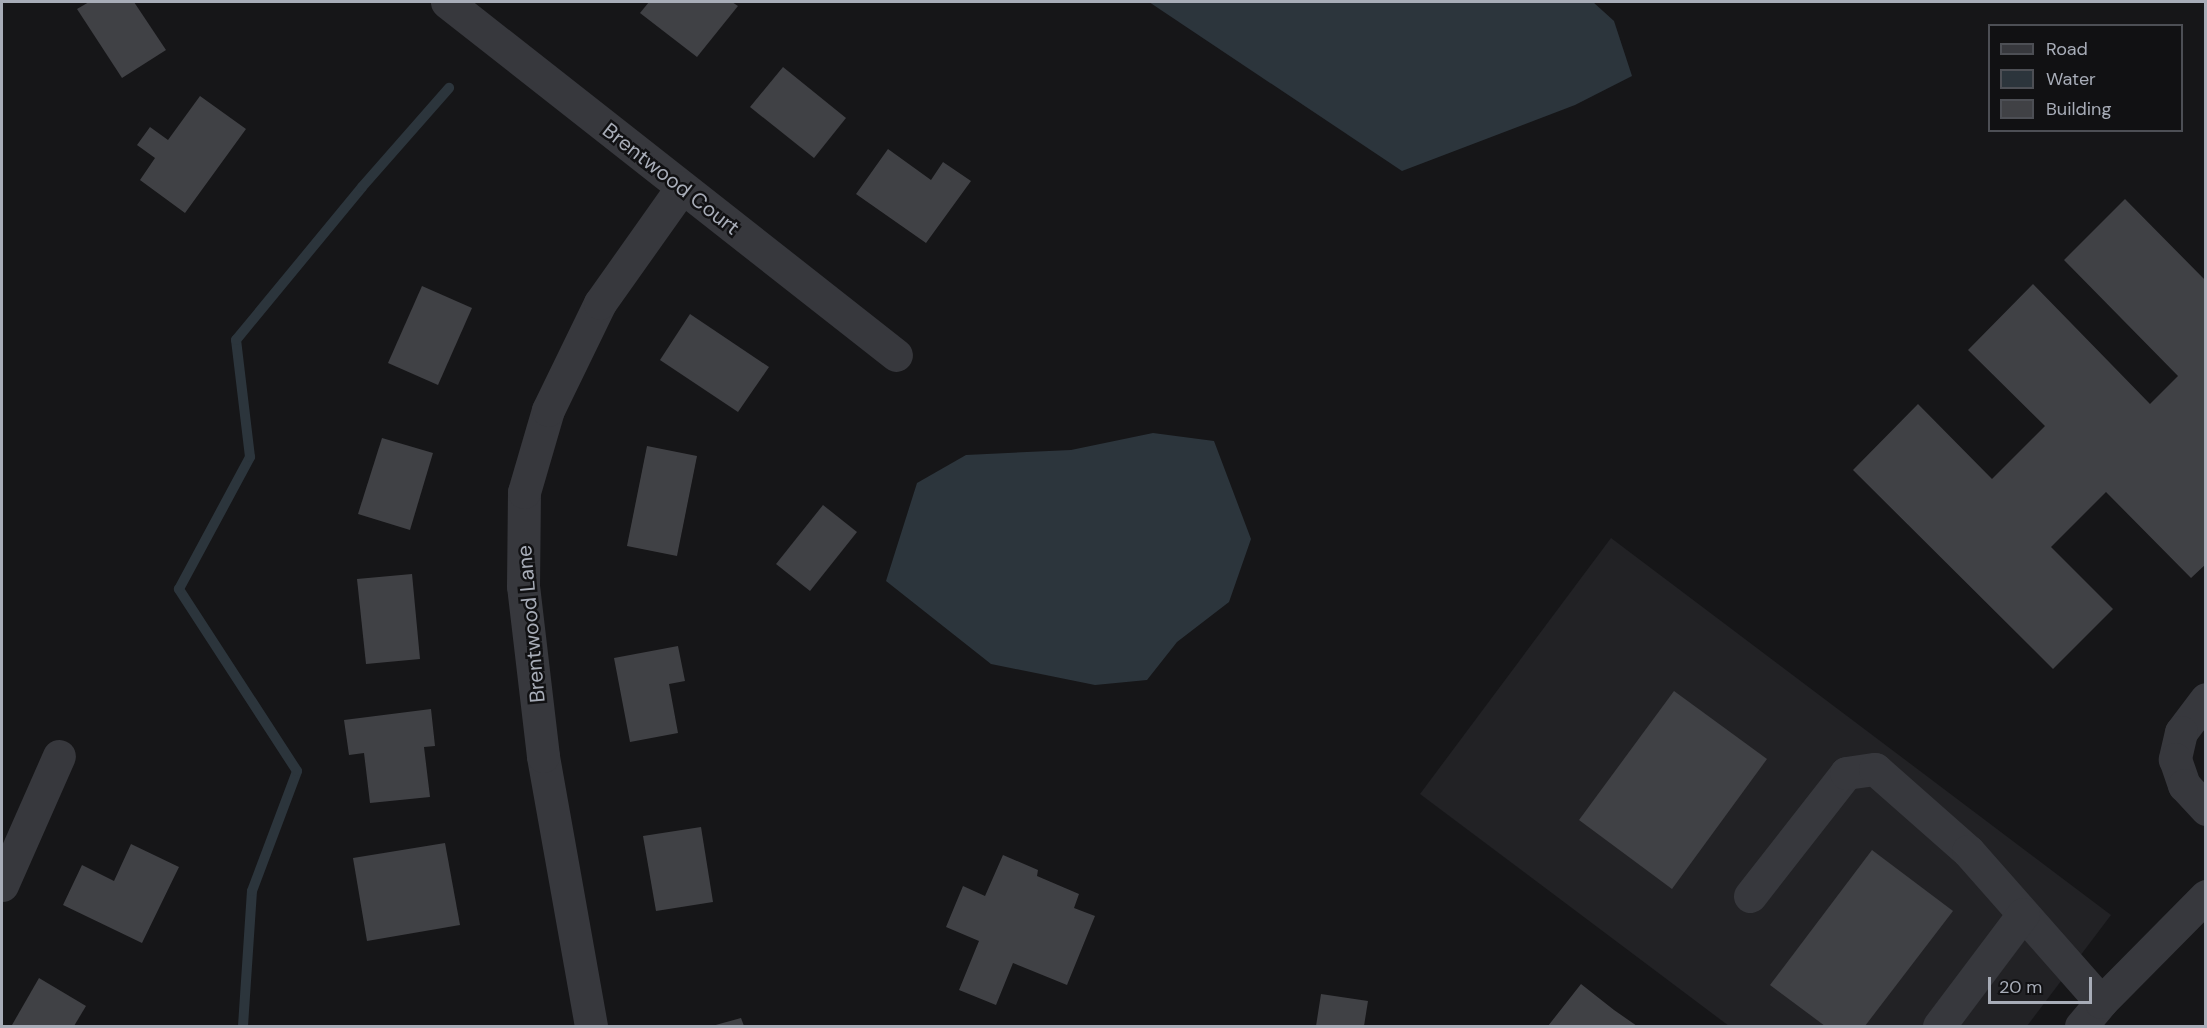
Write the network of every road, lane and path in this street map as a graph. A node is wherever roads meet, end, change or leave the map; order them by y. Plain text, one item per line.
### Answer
1 (447, 2) edge
2 (682, 187) junction
3 (896, 355) dead end
4 (2205, 699) edge
5 (59, 756) dead end
6 (2205, 809) edge
7 (2, 885) edge
8 (1750, 896) dead end
9 (2205, 896) edge
10 (2023, 914) junction
11 (2091, 1014) edge
12 (591, 1026) edge
13 (1939, 1026) edge

1 - 2 street, Brentwood Court
2 - 3 street, Brentwood Court
2 - 12 street, Brentwood Lane
4 - 6 street
5 - 7 street
8 - 10 street
9 - 11 street
10 - 11 street
10 - 13 street

